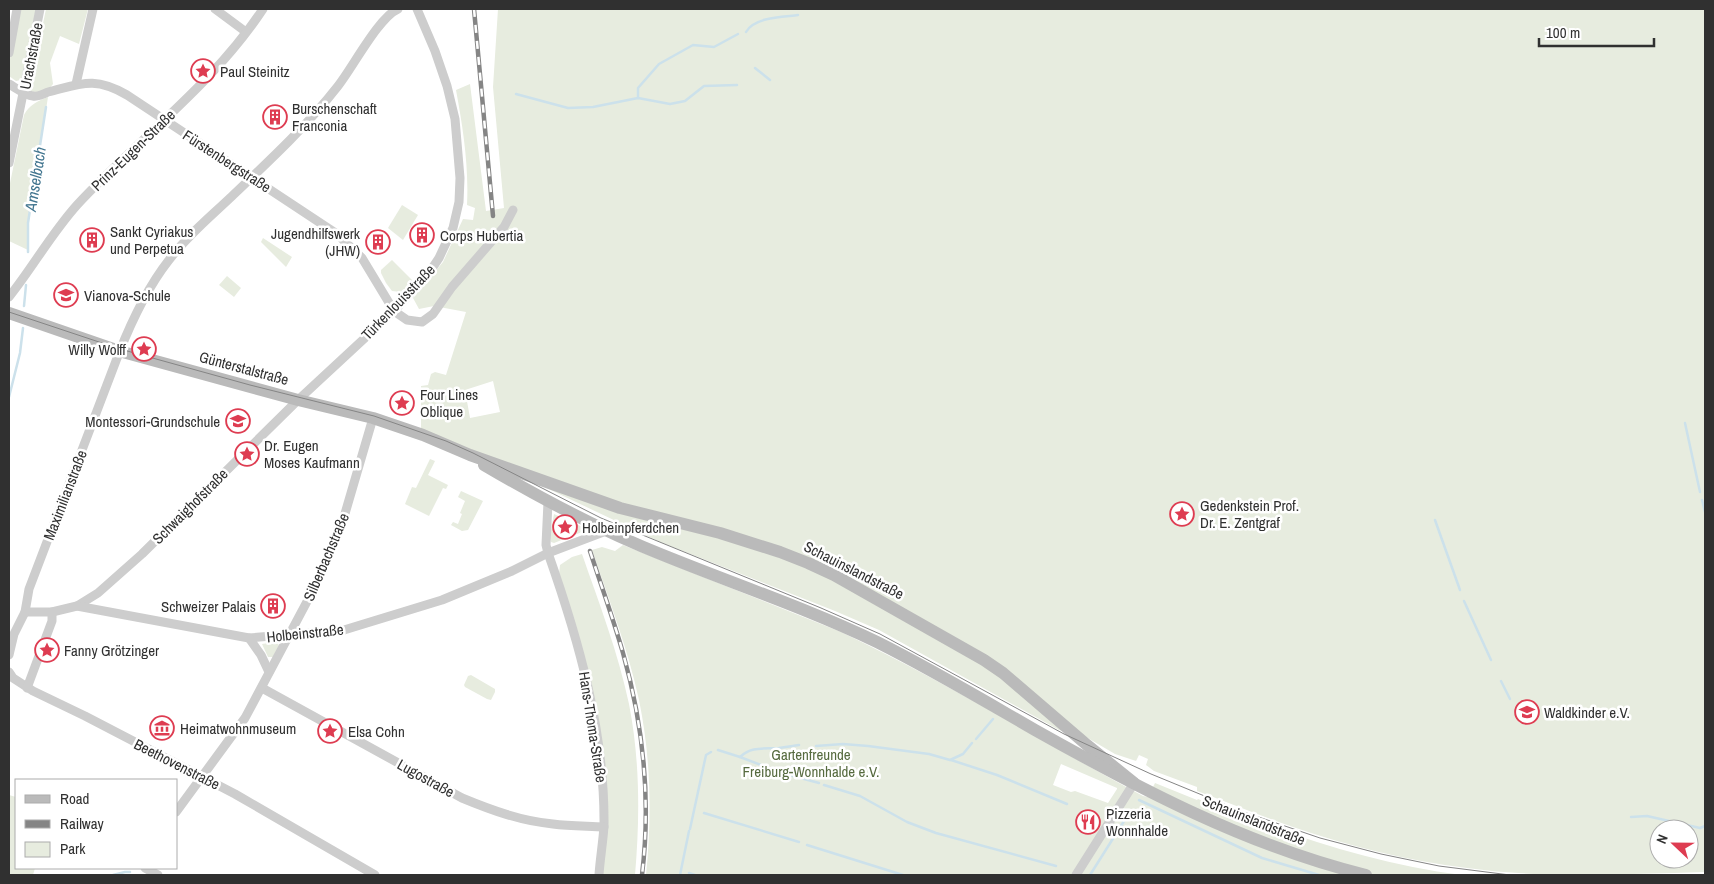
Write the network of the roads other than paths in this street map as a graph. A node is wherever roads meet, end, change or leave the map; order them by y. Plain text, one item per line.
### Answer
1 (17, 9) edge
2 (40, 9) edge
3 (93, 9) edge
4 (216, 9) edge
5 (263, 9) edge
6 (398, 9) edge
7 (417, 9) edge
8 (246, 32) junction
9 (9, 53) edge
10 (9, 84) edge
11 (76, 84) junction
12 (23, 93) junction
13 (164, 120) junction
14 (9, 163) edge
15 (252, 177) junction
16 (513, 210) dead end
17 (9, 297) edge
18 (394, 311) junction
19 (9, 313) edge
20 (119, 351) junction
21 (298, 400) junction
22 (373, 418) junction
23 (470, 455) junction
24 (515, 470) joint
25 (548, 502) junction
26 (606, 531) junction
27 (548, 554) junction
28 (77, 606) junction
29 (25, 612) junction
30 (52, 612) junction
31 (12, 633) edge
32 (289, 635) junction
33 (249, 638) junction
34 (9, 655) edge
35 (9, 672) edge
36 (269, 672) junction
37 (27, 688) junction
38 (262, 688) junction
39 (1066, 727) junction
40 (1049, 737) junction
41 (201, 777) junction
42 (1134, 782) junction
43 (178, 809) edge
44 (604, 827) junction
45 (143, 871) edge
46 (158, 875) edge
47 (375, 875) edge
48 (599, 875) edge
49 (1076, 875) edge
50 (1366, 875) edge

1 - 9 street, Urachstraße
2 - 12 street, Urachstraße
3 - 11 street
4 - 8 street
5 - 8 street, Prinz-Eugen-Straße
6 - 15 street, Maximilianstraße
7 - 18 street, Türkenlouisstraße
8 - 13 street, Prinz-Eugen-Straße
10 - 12 street
11 - 12 street, Fürstenbergstraße
11 - 13 street, Fürstenbergstraße
12 - 14 street, Urachstraße
13 - 15 street, Fürstenbergstraße
13 - 17 street, Prinz-Eugen-Straße
15 - 18 street, Fürstenbergstraße
15 - 20 street, Maximilianstraße
16 - 18 street
18 - 21 street, Türkenlouisstraße
19 - 20 main road, Günterstalstraße
20 - 21 main road, Günterstalstraße
20 - 29 street, Maximilianstraße
21 - 22 main road, Günterstalstraße
21 - 28 street, Schwaighofstraße
22 - 23 main road, Günterstalstraße
22 - 32 street, Silberbachstraße
23 - 24 main road, Günterstalstraße
23 - 25 main road, Günterstalstraße
24 - 39 main road, Schauinslandstraße
25 - 26 main road, Günterstalstraße
25 - 27 street
26 - 27 street, Holbeinstraße
26 - 40 main road, Schauinslandstraße
27 - 32 street, Holbeinstraße
27 - 44 street, Hans-Thoma-Straße
28 - 30 street, Holbeinstraße
28 - 33 street, Holbeinstraße
29 - 30 street, Holbeinstraße
29 - 31 street, Maximilianstraße
30 - 37 street
31 - 34 street, Maximilianstraße
32 - 33 street, Holbeinstraße
32 - 36 street, Silberbachstraße
33 - 36 street
35 - 37 street, Beethovenstraße
36 - 38 street, Silberbachstraße
37 - 41 street, Beethovenstraße
38 - 41 street, Silberbachstraße
38 - 44 street, Lugostraße
39 - 40 main road
39 - 42 main road, Schauinslandstraße
40 - 42 main road, Schauinslandstraße
41 - 43 street, Silberbachstraße
41 - 47 street, Beethovenstraße
42 - 49 street
42 - 50 main road, Schauinslandstraße
44 - 48 street, Hans-Thoma-Straße
45 - 46 street

